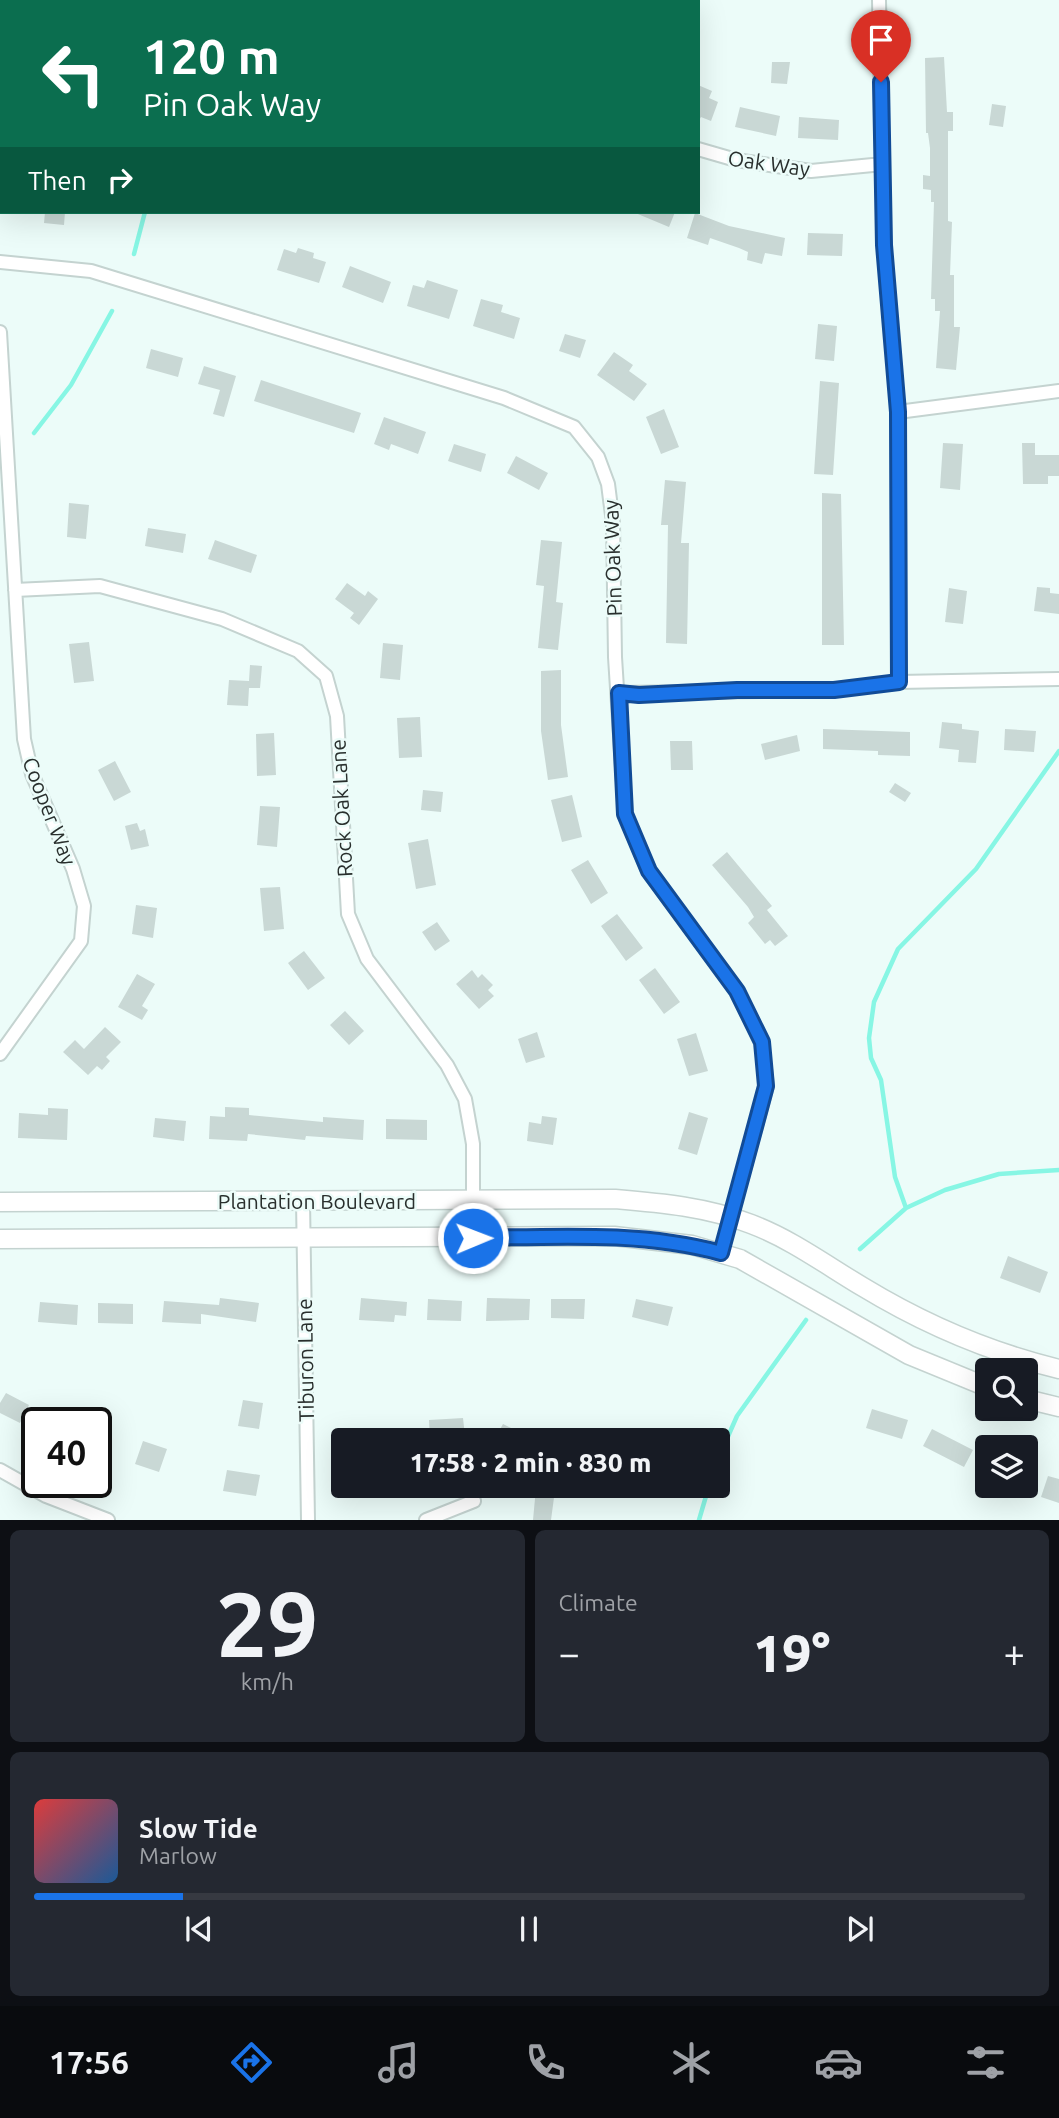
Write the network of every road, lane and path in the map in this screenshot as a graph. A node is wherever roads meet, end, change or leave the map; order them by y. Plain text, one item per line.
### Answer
1 (879, 0) edge
2 (700, 150) edge
3 (883, 164) junction
4 (0, 262) edge
5 (0, 332) edge
6 (1059, 391) edge
7 (898, 412) junction
8 (15, 590) junction
9 (1059, 679) edge
10 (899, 682) junction
11 (619, 693) junction
12 (0, 1054) edge
13 (472, 1201) junction
14 (0, 1202) edge
15 (303, 1202) junction
16 (731, 1217) junction
17 (304, 1238) junction
18 (473, 1238) junction
19 (0, 1239) edge
20 (721, 1253) junction
21 (1059, 1370) edge
22 (975, 1382) edge
23 (1038, 1402) edge
24 (1059, 1408) edge
25 (0, 1470) edge
26 (474, 1501) dead end
27 (108, 1520) edge
28 (308, 1520) edge
29 (426, 1520) edge

1 - 3 street
2 - 3 street, Oak Way
3 - 7 street
4 - 11 street, Pin Oak Way
5 - 8 street, Cooper Way
6 - 7 street
7 - 10 street
8 - 12 street, Cooper Way
8 - 13 street, Rock Oak Lane
9 - 10 street
10 - 11 street
11 - 16 street, Pin Oak Way
13 - 15 street, Plantation Boulevard
13 - 16 street, Plantation Boulevard
13 - 18 street, Rock Oak Lane
14 - 15 street, Plantation Boulevard
15 - 17 street, Tiburon Lane
16 - 20 street, Pin Oak Way
16 - 21 street, Plantation Boulevard
17 - 18 street, Plantation Boulevard
17 - 19 street, Plantation Boulevard
17 - 28 street, Tiburon Lane
18 - 20 street, Plantation Boulevard
20 - 22 street, Plantation Boulevard
23 - 24 street
25 - 27 street
26 - 29 street

